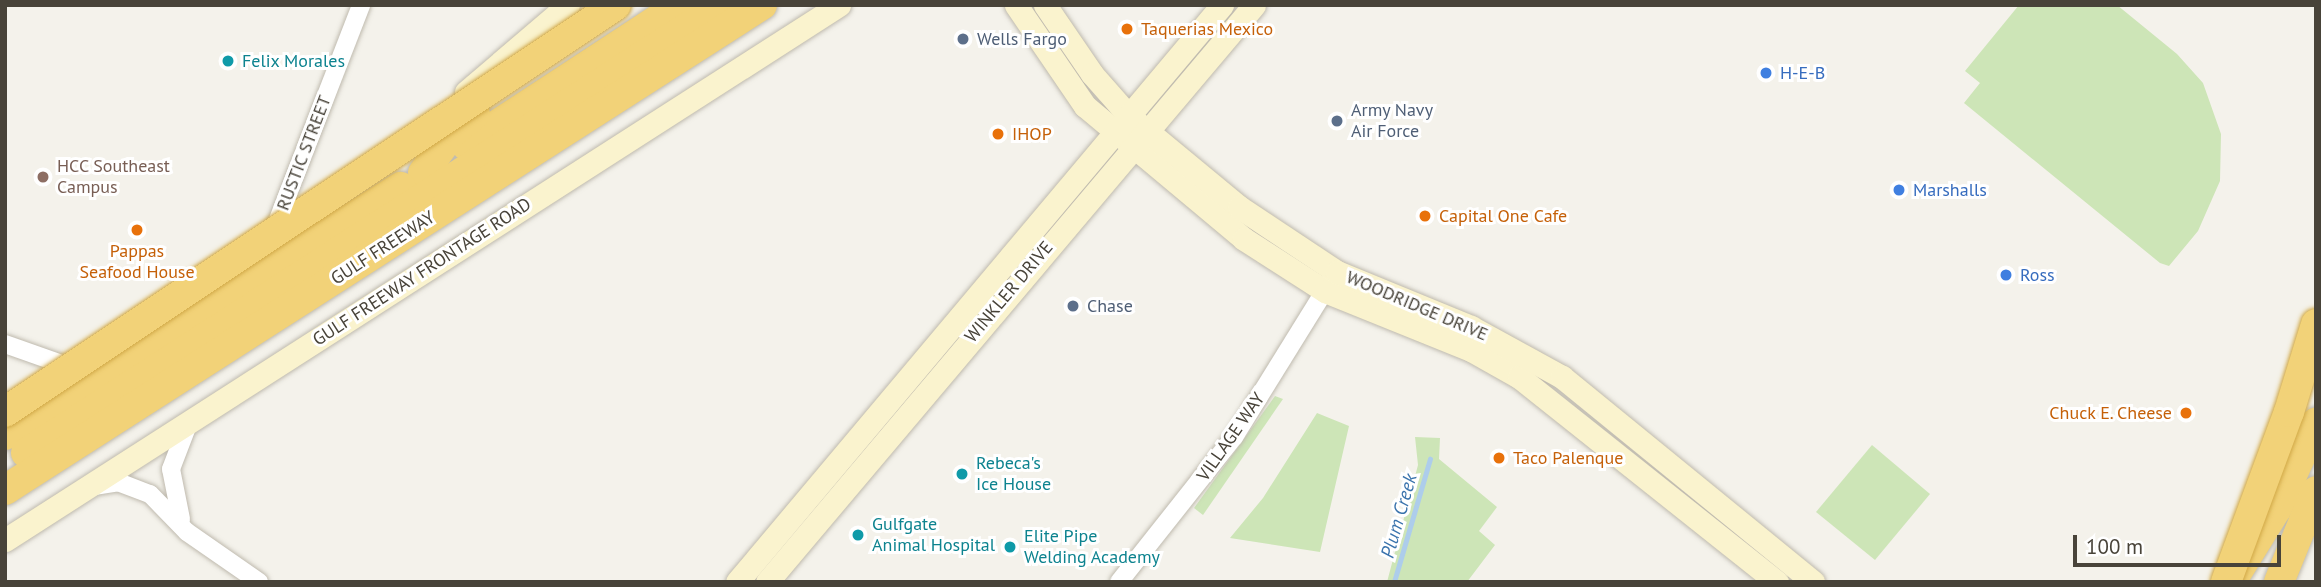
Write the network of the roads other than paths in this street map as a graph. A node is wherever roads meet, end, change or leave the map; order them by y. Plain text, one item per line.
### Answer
1 (361, 5) edge
2 (568, 5) edge
3 (608, 5) edge
4 (616, 5) edge
5 (680, 5) edge
6 (722, 5) edge
7 (762, 5) edge
8 (839, 5) edge
9 (1016, 5) edge
10 (1045, 5) edge
11 (1222, 5) edge
12 (1254, 5) edge
13 (819, 14) edge
14 (1122, 124) junction
15 (1140, 140) junction
16 (423, 173) junction
17 (277, 222) junction
18 (1023, 257) junction
19 (1327, 287) junction
20 (986, 301) junction
21 (953, 323) junction
22 (2316, 324) edge
23 (5, 344) edge
24 (2316, 349) edge
25 (59, 363) junction
26 (929, 387) junction
27 (5, 397) edge
28 (5, 412) edge
29 (189, 422) junction
30 (1619, 422) junction
31 (2316, 423) edge
32 (5, 435) edge
33 (1605, 442) junction
34 (852, 462) junction
35 (5, 466) edge
36 (85, 489) junction
37 (5, 490) edge
38 (2316, 491) edge
39 (187, 532) junction
40 (5, 540) edge
41 (259, 582) edge
42 (737, 582) edge
43 (767, 582) edge
44 (1119, 582) edge
45 (1777, 582) edge
46 (1813, 582) edge
47 (2216, 582) edge
48 (2228, 582) edge
49 (2279, 582) edge

1 - 17 street, RUSTIC STREET
2 - 17 main road
3 - 16 highway
4 - 28 highway, bridge
5 - 16 highway
6 - 35 highway, GULF FREEWAY
7 - 37 highway, GULF FREEWAY
8 - 13 main road, GULF FREEWAY FRONTAGE ROAD
9 - 14 main road, WOODRIDGE DRIVE
10 - 14 main road, WOODRIDGE DRIVE
11 - 14 main road, WINKLER DRIVE
12 - 15 main road, WINKLER DRIVE
13 - 29 main road, GULF FREEWAY FRONTAGE ROAD
14 - 15 main road, WOODRIDGE DRIVE
14 - 18 main road, WINKLER DRIVE
15 - 18 main road, WINKLER DRIVE
15 - 19 main road, WOODRIDGE DRIVE
15 - 30 main road, WOODRIDGE DRIVE
16 - 32 highway
17 - 25 main road
18 - 20 main road, WINKLER DRIVE
19 - 33 main road, WOODRIDGE DRIVE
19 - 44 street, VILLAGE WAY
20 - 21 main road, WINKLER DRIVE
20 - 26 main road, WINKLER DRIVE
21 - 26 main road
21 - 34 main road, WINKLER DRIVE
22 - 48 highway, bridge
23 - 25 street
24 - 47 main road
25 - 27 main road
26 - 34 main road, WINKLER DRIVE
29 - 36 main road, GULF FREEWAY FRONTAGE ROAD
29 - 39 street
30 - 33 main road
30 - 46 main road, WOODRIDGE DRIVE
31 - 48 highway
33 - 45 main road, WOODRIDGE DRIVE
34 - 42 main road, WINKLER DRIVE
34 - 43 main road, WINKLER DRIVE
36 - 39 street
36 - 40 main road, GULF FREEWAY FRONTAGE ROAD
38 - 49 highway
39 - 41 street

